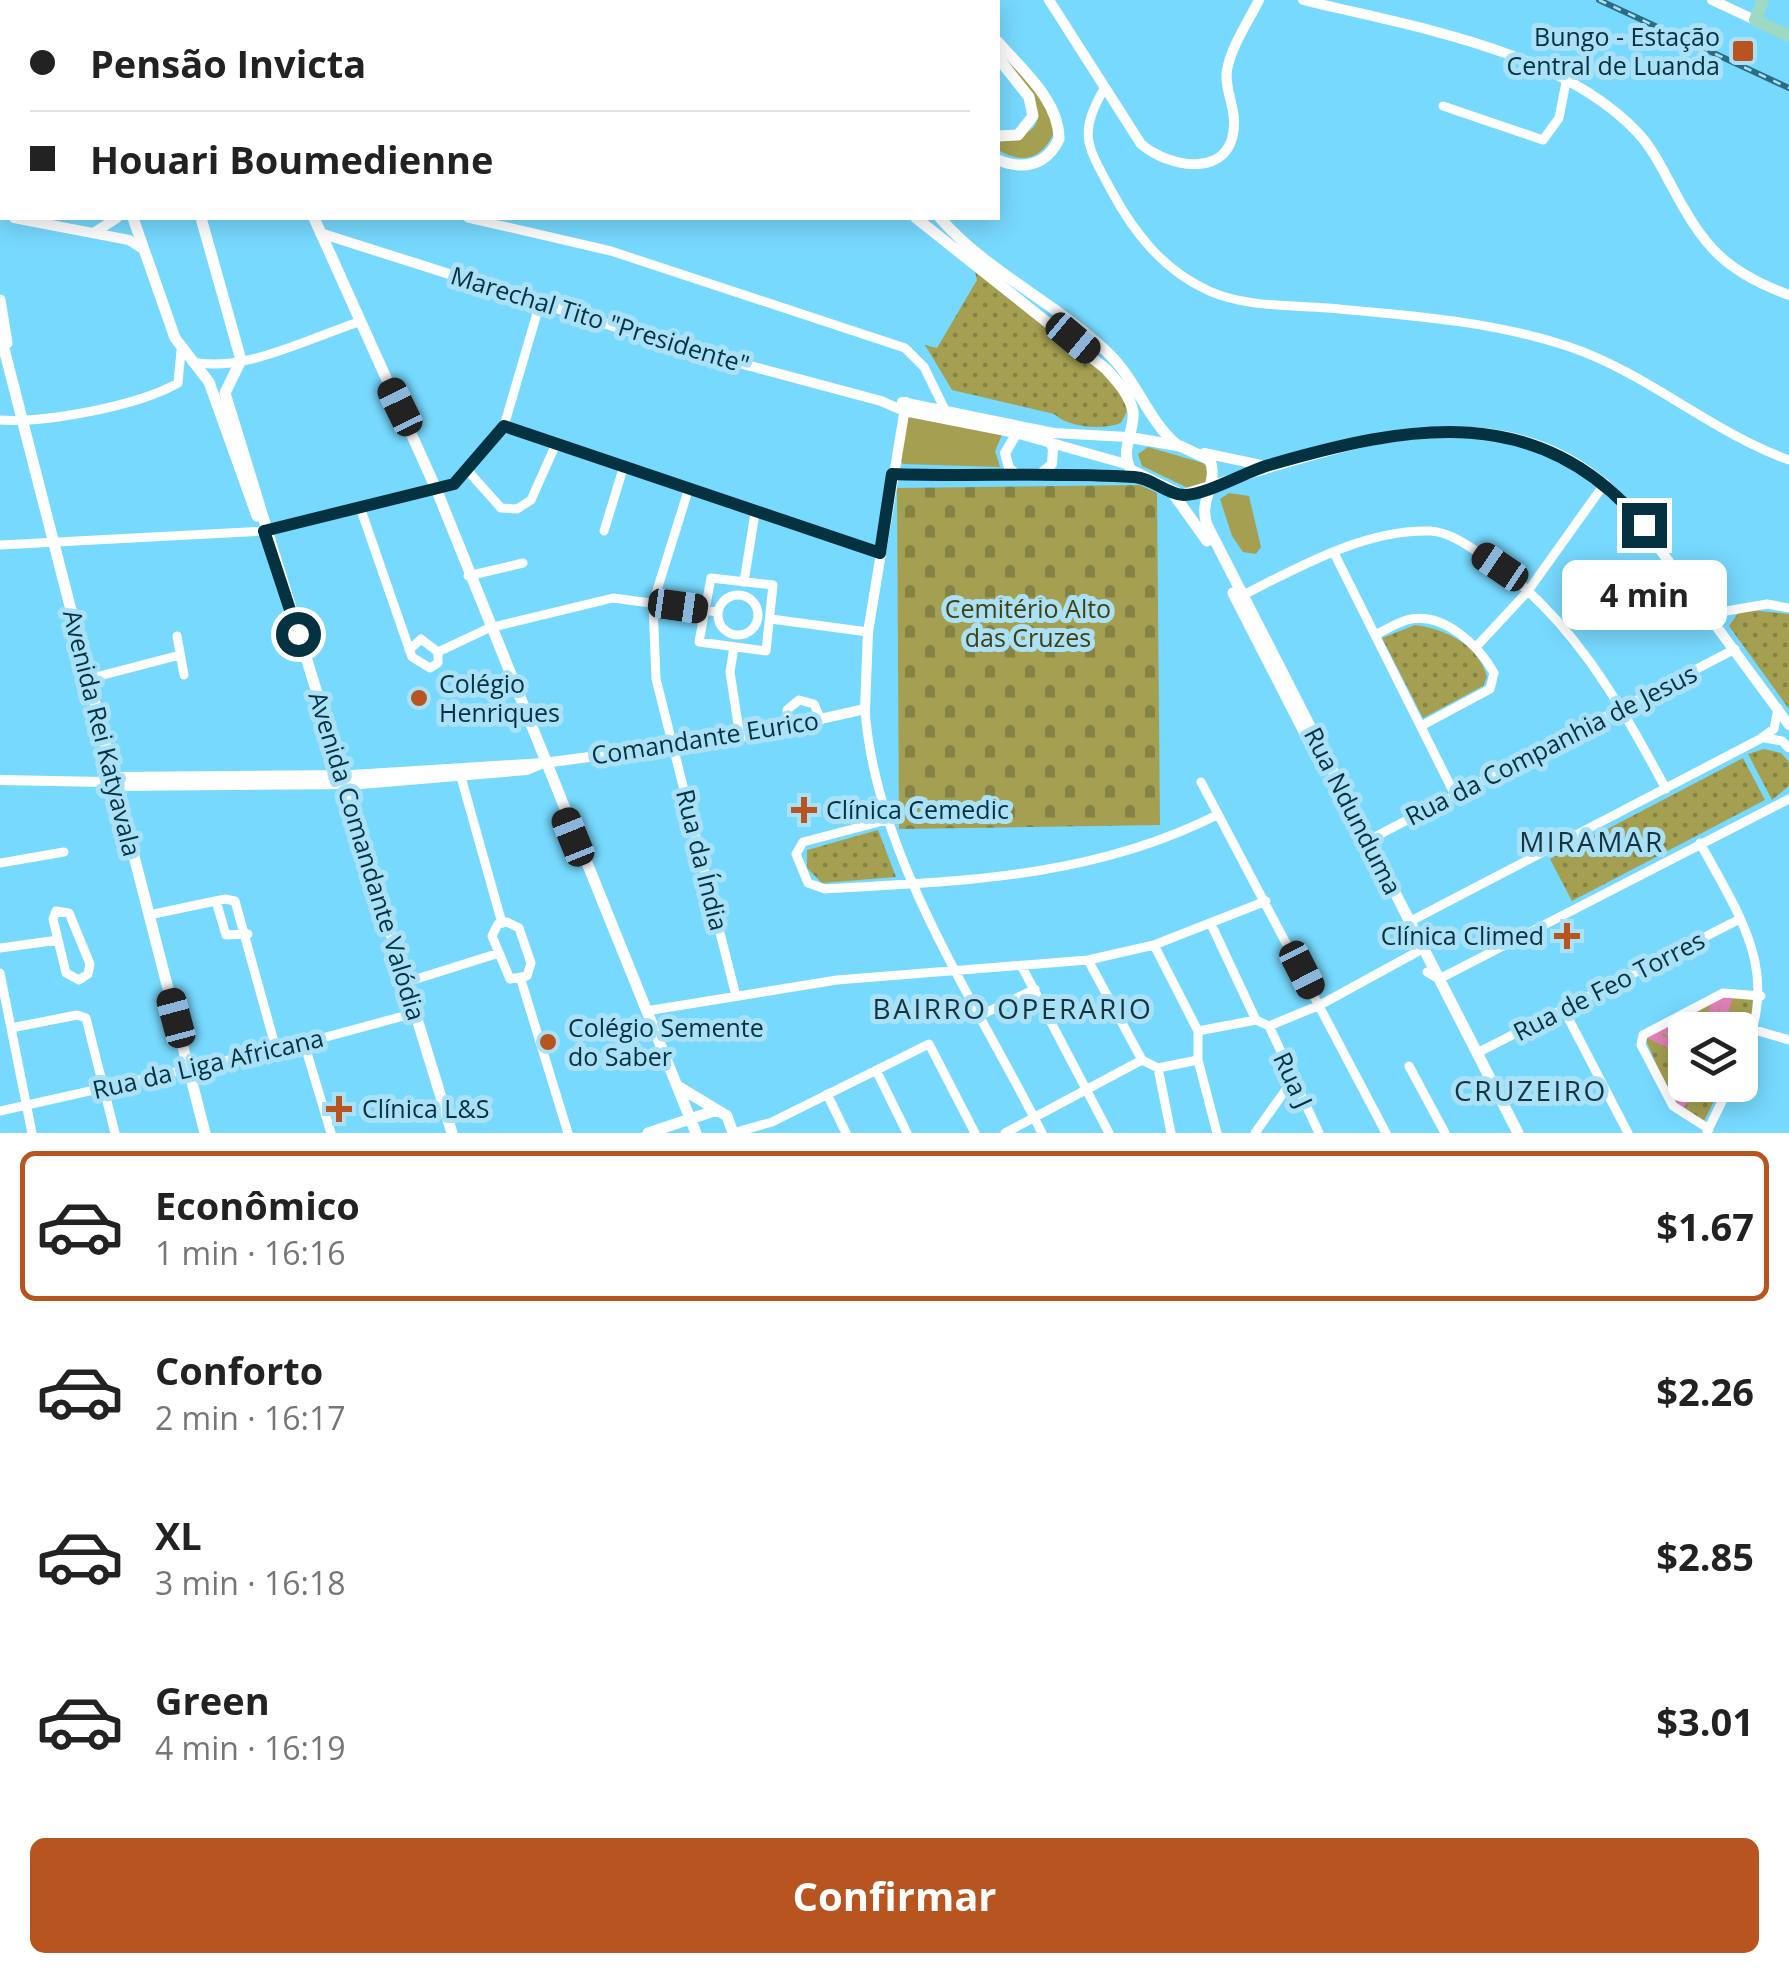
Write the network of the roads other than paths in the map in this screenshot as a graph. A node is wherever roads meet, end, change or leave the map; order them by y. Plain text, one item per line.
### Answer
1 (1049, 0) edge
2 (1259, 0) edge
3 (1304, 0) edge
4 (1712, 0) edge
5 (1763, 0) edge
6 (1754, 20) junction
7 (1789, 36) edge
8 (1000, 44) edge
9 (1000, 61) edge
10 (1567, 77) junction
11 (1105, 87) junction
12 (1443, 106) dead end
13 (1000, 136) edge
14 (1000, 161) edge
15 (25, 220) edge
16 (114, 220) edge
17 (134, 220) edge
18 (202, 220) edge
19 (315, 220) edge
20 (477, 220) edge
21 (919, 220) edge
22 (942, 220) edge
23 (94, 232) junction
24 (320, 233) junction
25 (145, 250) junction
26 (1789, 295) edge
27 (0, 300) edge
28 (540, 303) junction
29 (359, 322) junction
30 (0, 333) edge
31 (2, 349) edge
32 (185, 356) junction
33 (242, 360) junction
34 (932, 388) junction
35 (905, 406) junction
36 (924, 410) junction
37 (947, 415) junction
38 (0, 420) edge
39 (22, 422) junction
40 (504, 426) junction
41 (1021, 430) junction
42 (1042, 430) junction
43 (1126, 438) junction
44 (1050, 442) junction
45 (556, 444) junction
46 (1180, 446) junction
47 (1203, 453) junction
48 (1789, 460) edge
49 (1126, 464) junction
50 (1267, 466) junction
51 (622, 468) junction
52 (468, 471) junction
53 (892, 474) junction
54 (1018, 476) junction
55 (1036, 476) junction
56 (1142, 478) junction
57 (1604, 484) junction
58 (1209, 486) junction
59 (437, 490) junction
60 (688, 490) junction
61 (1172, 492) junction
62 (360, 510) junction
63 (755, 513) junction
64 (264, 527) junction
65 (604, 531) dead end
66 (55, 544) junction
67 (0, 545) edge
68 (1334, 552) junction
69 (880, 553) junction
70 (523, 564) dead end
71 (468, 576) junction
72 (745, 579) junction
73 (1528, 591) junction
74 (742, 595) junction
75 (1243, 595) junction
76 (654, 603) junction
77 (1789, 608) edge
78 (702, 610) junction
79 (718, 612) junction
80 (1709, 614) junction
81 (758, 617) junction
82 (772, 619) junction
83 (489, 628) junction
84 (868, 632) junction
85 (736, 635) junction
86 (177, 636) dead end
87 (1375, 636) junction
88 (1477, 646) junction
89 (1735, 649) junction
90 (409, 650) junction
91 (734, 650) junction
92 (438, 652) junction
93 (180, 655) junction
94 (184, 675) dead end
95 (88, 679) junction
96 (1777, 706) junction
97 (866, 710) junction
98 (1622, 710) junction
99 (821, 720) junction
100 (1789, 724) edge
101 (1421, 726) junction
102 (789, 728) junction
103 (740, 737) junction
104 (1760, 739) junction
105 (673, 746) junction
106 (1789, 748) edge
107 (544, 763) junction
108 (459, 772) junction
109 (0, 780) edge
110 (345, 780) junction
111 (111, 782) junction
112 (1200, 782) dead end
113 (1666, 789) junction
114 (1455, 795) junction
115 (1789, 799) edge
116 (1217, 815) junction
117 (887, 820) junction
118 (1367, 841) junction
119 (1700, 843) junction
120 (64, 852) dead end
121 (0, 862) edge
122 (914, 884) junction
123 (216, 900) junction
124 (1266, 901) junction
125 (149, 915) junction
126 (1740, 919) junction
127 (1409, 922) junction
128 (502, 923) junction
129 (1211, 924) junction
130 (248, 934) junction
131 (1409, 937) junction
132 (58, 940) junction
133 (1154, 946) junction
134 (0, 948) edge
135 (1417, 952) junction
136 (496, 954) junction
137 (1088, 960) junction
138 (1021, 965) junction
139 (955, 971) junction
140 (0, 973) edge
141 (1433, 976) junction
142 (521, 980) junction
143 (407, 982) junction
144 (1035, 989) junction
145 (736, 996) junction
146 (1761, 996) junction
147 (1320, 1005) junction
148 (1564, 1010) junction
149 (646, 1011) junction
150 (415, 1013) junction
151 (1758, 1013) edge
152 (981, 1015) junction
153 (1256, 1020) junction
154 (1269, 1026) junction
155 (10, 1028) junction
156 (1198, 1031) junction
157 (1758, 1031) edge
158 (1789, 1040) edge
159 (304, 1043) junction
160 (276, 1050) junction
161 (1477, 1053) junction
162 (1142, 1060) junction
163 (1198, 1060) junction
164 (1409, 1066) dead end
165 (190, 1068) junction
166 (1158, 1068) junction
167 (876, 1070) junction
168 (1292, 1081) junction
169 (674, 1082) junction
170 (106, 1087) junction
171 (1087, 1090) junction
172 (827, 1094) junction
173 (1722, 1102) edge
174 (26, 1105) junction
175 (717, 1110) junction
176 (0, 1111) edge
177 (1034, 1118) junction
178 (690, 1119) junction
179 (772, 1122) junction
180 (1708, 1131) edge
181 (452, 1132) edge
182 (658, 1132) edge
183 (32, 1133) edge
184 (114, 1133) edge
185 (205, 1133) edge
186 (331, 1133) edge
187 (568, 1133) edge
188 (696, 1133) edge
189 (733, 1133) edge
190 (778, 1133) edge
191 (846, 1133) edge
192 (907, 1133) edge
193 (976, 1133) edge
194 (1005, 1133) edge
195 (1042, 1133) edge
196 (1108, 1133) edge
197 (1172, 1133) edge
198 (1218, 1133) edge
199 (1255, 1133) edge
200 (1319, 1133) edge
201 (1386, 1133) edge
202 (1444, 1133) edge
203 (1510, 1133) edge
204 (1518, 1133) edge
205 (1628, 1133) edge

1 - 11 street
2 - 11 street
3 - 10 street
4 - 6 street
5 - 6 main road
6 - 7 main road
8 - 14 main road
9 - 13 main road
10 - 12 street
10 - 26 street
11 - 48 street
15 - 23 street
16 - 23 street
17 - 25 main road, Avenida Comandante Valódia
18 - 33 main road
19 - 24 main road
20 - 34 street
21 - 43 main road
22 - 46 main road
23 - 25 street
24 - 28 street, Marechal Tito "Presidente"
24 - 29 main road
25 - 32 main road, Avenida Comandante Valódia
27 - 31 main road
28 - 35 street, Marechal Tito "Presidente"
28 - 40 street
29 - 33 street
29 - 59 main road
30 - 31 main road, Avenida Rei Katyavala
31 - 39 main road, Avenida Rei Katyavala
32 - 33 street
32 - 39 street
32 - 64 main road, Avenida Comandante Valódia
33 - 64 main road, Avenida Comandante Valódia
34 - 36 street
34 - 37 street
35 - 36 street, Marechal Tito "Presidente"
35 - 53 street
36 - 37 street, Marechal Tito "Presidente"
37 - 41 street, Marechal Tito "Presidente"
38 - 39 street
39 - 66 main road, Avenida Rei Katyavala
40 - 45 street
40 - 52 street
41 - 42 street, Marechal Tito "Presidente"
41 - 44 street, Marechal Tito "Presidente"
41 - 54 street
42 - 43 street, Marechal Tito "Presidente"
42 - 44 street
43 - 46 main road
43 - 49 main road
44 - 49 street, Marechal Tito "Presidente"
44 - 55 street
45 - 51 street
45 - 52 street
46 - 47 main road
47 - 50 street
47 - 58 main road, Rua Ndunduma
49 - 56 main road
50 - 57 street
50 - 58 street
51 - 60 street
51 - 65 street
52 - 59 street
53 - 54 street
53 - 69 street
54 - 55 street
55 - 56 street
56 - 61 main road
57 - 73 street
57 - 80 street
58 - 61 main road
58 - 75 main road, Rua Ndunduma
59 - 62 street
59 - 71 main road
60 - 63 street
60 - 76 street, Rua da Índia
61 - 131 main road, Rua Ndunduma
62 - 64 street
62 - 90 street
63 - 69 street
63 - 72 street
64 - 66 street
64 - 110 main road, Avenida Comandante Valódia
66 - 67 street
66 - 95 main road, Avenida Rei Katyavala
68 - 73 street
68 - 75 street
68 - 87 street
69 - 84 street
70 - 71 street
71 - 83 main road
72 - 74 street
72 - 78 street
72 - 82 street
73 - 88 street
73 - 98 street
74 - 79 street
74 - 81 street
75 - 118 main road, Rua Ndunduma
76 - 78 street
76 - 83 street
76 - 105 street, Rua da Índia
77 - 80 street
78 - 79 street
78 - 91 street
79 - 85 street
80 - 89 street
81 - 82 street
81 - 85 street
82 - 84 street
82 - 91 street
83 - 92 street
83 - 107 main road
84 - 97 street
85 - 91 street
86 - 93 street
87 - 88 street
87 - 101 street
88 - 101 street
89 - 96 street
89 - 98 street, Rua da Companhia de Jesus
90 - 92 street
90 - 92 street
91 - 103 street
93 - 94 street
93 - 95 street
95 - 111 main road, Avenida Rei Katyavala
96 - 100 street
96 - 104 street
97 - 99 street, Comandante Eurico
97 - 117 street
98 - 113 street
98 - 114 street, Rua da Companhia de Jesus
99 - 102 street, Comandante Eurico
99 - 102 street
101 - 114 street
102 - 103 street, Comandante Eurico
103 - 105 street, Comandante Eurico
104 - 106 street
104 - 113 street
105 - 107 street, Comandante Eurico
105 - 145 street, Rua da Índia
107 - 108 street, Comandante Eurico
107 - 149 main road
108 - 110 street, Comandante Eurico
108 - 128 street
109 - 111 street, Comandante Eurico
110 - 111 street, Comandante Eurico
110 - 143 main road, Avenida Comandante Valódia
111 - 125 main road, Avenida Rei Katyavala
112 - 116 street
113 - 127 street
114 - 118 street, Rua da Companhia de Jesus
115 - 119 street
116 - 122 street
116 - 124 street
117 - 122 street
117 - 122 street
118 - 127 main road, Rua Ndunduma
119 - 126 street
119 - 141 street
120 - 121 street
122 - 139 street
123 - 125 street
123 - 130 street
123 - 130 street
124 - 129 street
124 - 147 street
125 - 165 main road, Avenida Rei Katyavala
126 - 146 street
126 - 148 street, Rua de Feo Torres
127 - 131 street
127 - 141 main road, Rua Ndunduma
128 - 136 street
128 - 142 street
129 - 133 street
129 - 153 street
130 - 160 street
131 - 135 main road, Rua Ndunduma
132 - 132 street
132 - 134 street
133 - 137 street
133 - 156 street
135 - 141 main road, Rua Ndunduma
135 - 147 street
136 - 142 street
136 - 143 street
137 - 138 street
137 - 162 street
138 - 139 street
138 - 144 street
139 - 145 street
139 - 152 street
140 - 155 street
141 - 161 main road, Rua Ndunduma
141 - 203 main road, Rua Ndunduma
142 - 187 street
143 - 150 main road, Avenida Comandante Valódia
144 - 152 street
144 - 171 street
145 - 149 street
146 - 151 street
146 - 180 street
147 - 154 street
147 - 201 street
148 - 161 street, Rua de Feo Torres
148 - 205 street
149 - 169 main road
150 - 159 street, Rua da Liga Africana
150 - 181 main road, Avenida Comandante Valódia
152 - 177 street
153 - 154 street, Rua J
153 - 156 street
154 - 168 street, Rua J
155 - 170 street
155 - 174 street
156 - 163 street
157 - 158 street
159 - 160 street, Rua da Liga Africana
159 - 186 street
160 - 165 street, Rua da Liga Africana
161 - 204 main road, Rua Ndunduma
162 - 166 street
162 - 171 street
163 - 166 street
163 - 198 street
164 - 202 street
165 - 170 street, Rua da Liga Africana
165 - 185 main road, Avenida Rei Katyavala
166 - 197 street
167 - 172 street
167 - 192 street
167 - 193 street
168 - 199 street
168 - 200 street, Rua J
169 - 175 main road
169 - 178 main road
170 - 174 street, Rua da Liga Africana
170 - 184 street
171 - 177 street
171 - 196 street
172 - 179 street
172 - 191 street
173 - 180 street
174 - 176 street, Rua da Liga Africana
174 - 183 street
175 - 178 main road
175 - 189 main road
177 - 194 street
177 - 195 street
178 - 182 main road
178 - 188 main road
179 - 189 street
179 - 190 street

